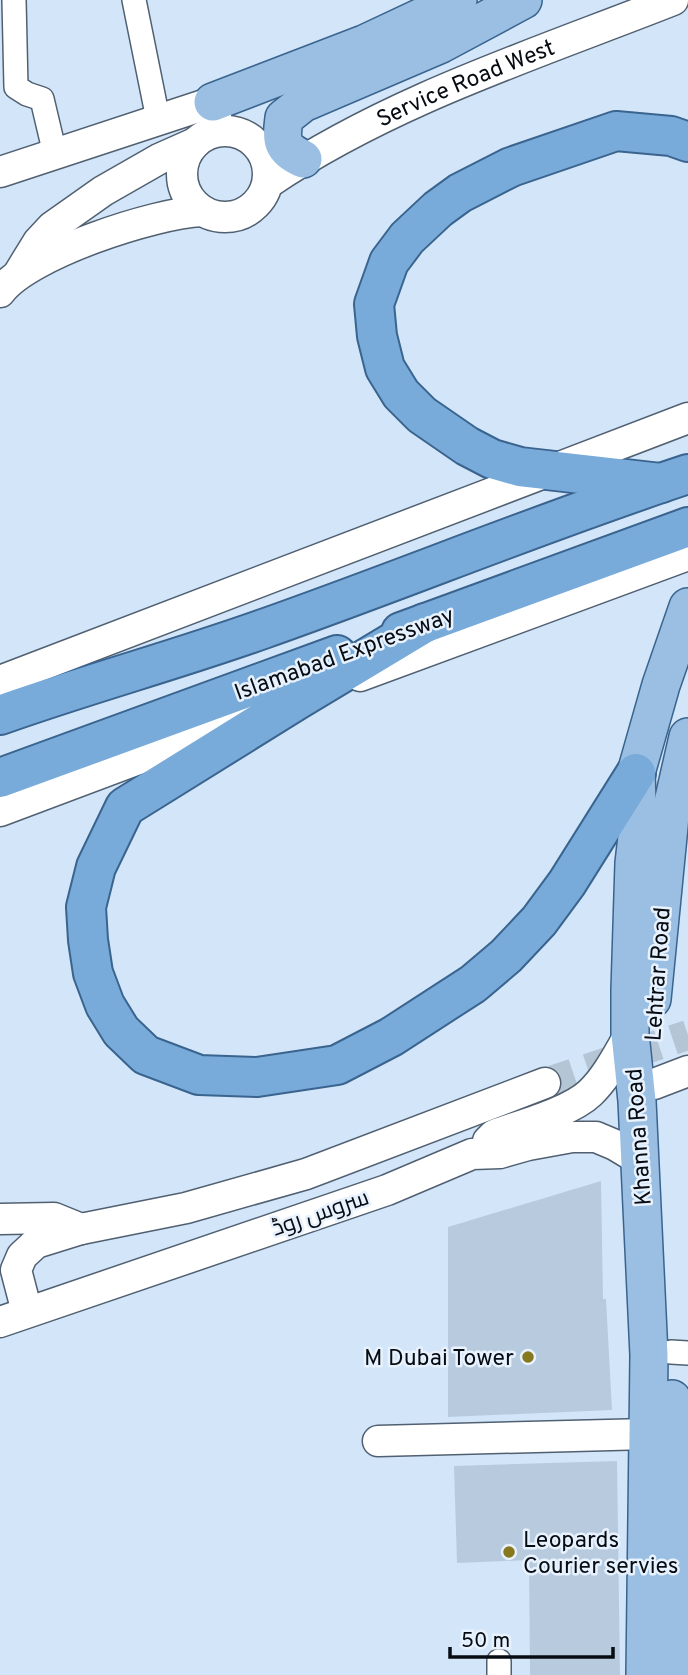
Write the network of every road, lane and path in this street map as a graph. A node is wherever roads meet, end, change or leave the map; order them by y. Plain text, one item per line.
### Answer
1 (14, 0) edge
2 (134, 0) edge
3 (458, 0) edge
4 (523, 0) edge
5 (673, 0) edge
6 (158, 119) junction
7 (209, 126) junction
8 (688, 142) edge
9 (55, 155) junction
10 (303, 159) junction
11 (0, 172) edge
12 (268, 183) junction
13 (202, 211) junction
14 (6, 279) edge
15 (688, 418) edge
16 (554, 469) junction
17 (675, 478) edge
18 (688, 527) edge
19 (688, 555) edge
20 (688, 607) edge
21 (425, 623) junction
22 (3, 679) edge
23 (297, 699) junction
24 (0, 715) edge
25 (688, 737) edge
26 (636, 773) junction
27 (0, 778) edge
28 (0, 811) edge
29 (630, 1034) junction
30 (688, 1071) edge
31 (545, 1083) tunnel mouth
32 (654, 1084) junction
33 (471, 1154) junction
34 (640, 1160) junction
35 (0, 1219) edge
36 (81, 1229) junction
37 (13, 1317) edge
38 (679, 1353) edge
39 (648, 1434) junction
40 (379, 1441) dead end
41 (645, 1675) edge
42 (680, 1675) edge

1 - 9 street
2 - 6 street
3 - 7 main road
4 - 10 main road
5 - 10 street, Service Road West
6 - 7 street
6 - 9 street
7 - 12 street
7 - 13 street
7 - 14 street
8 - 16 highway
9 - 11 street
10 - 12 street, Service Road West
12 - 13 street
13 - 14 street
15 - 16 street
16 - 17 highway
16 - 22 street
17 - 24 highway
18 - 21 highway, Islamabad Expressway
19 - 23 street
20 - 26 main road, Khanna Road
21 - 23 highway
21 - 27 highway, Islamabad Expressway
23 - 26 highway
23 - 28 street
25 - 32 main road, Lehtrar Road
26 - 29 main road, Khanna Road
29 - 33 street
29 - 34 main road, Khanna Road
30 - 32 street
31 - 36 street
32 - 38 main road, Lehtrar Road
33 - 34 street, سروس روڈ
33 - 37 street, سروس روڈ
34 - 39 main road, Khanna Road
35 - 36 street
36 - 37 street
38 - 42 main road, Lehtrar Road
39 - 40 street
39 - 41 main road, Khanna Road

